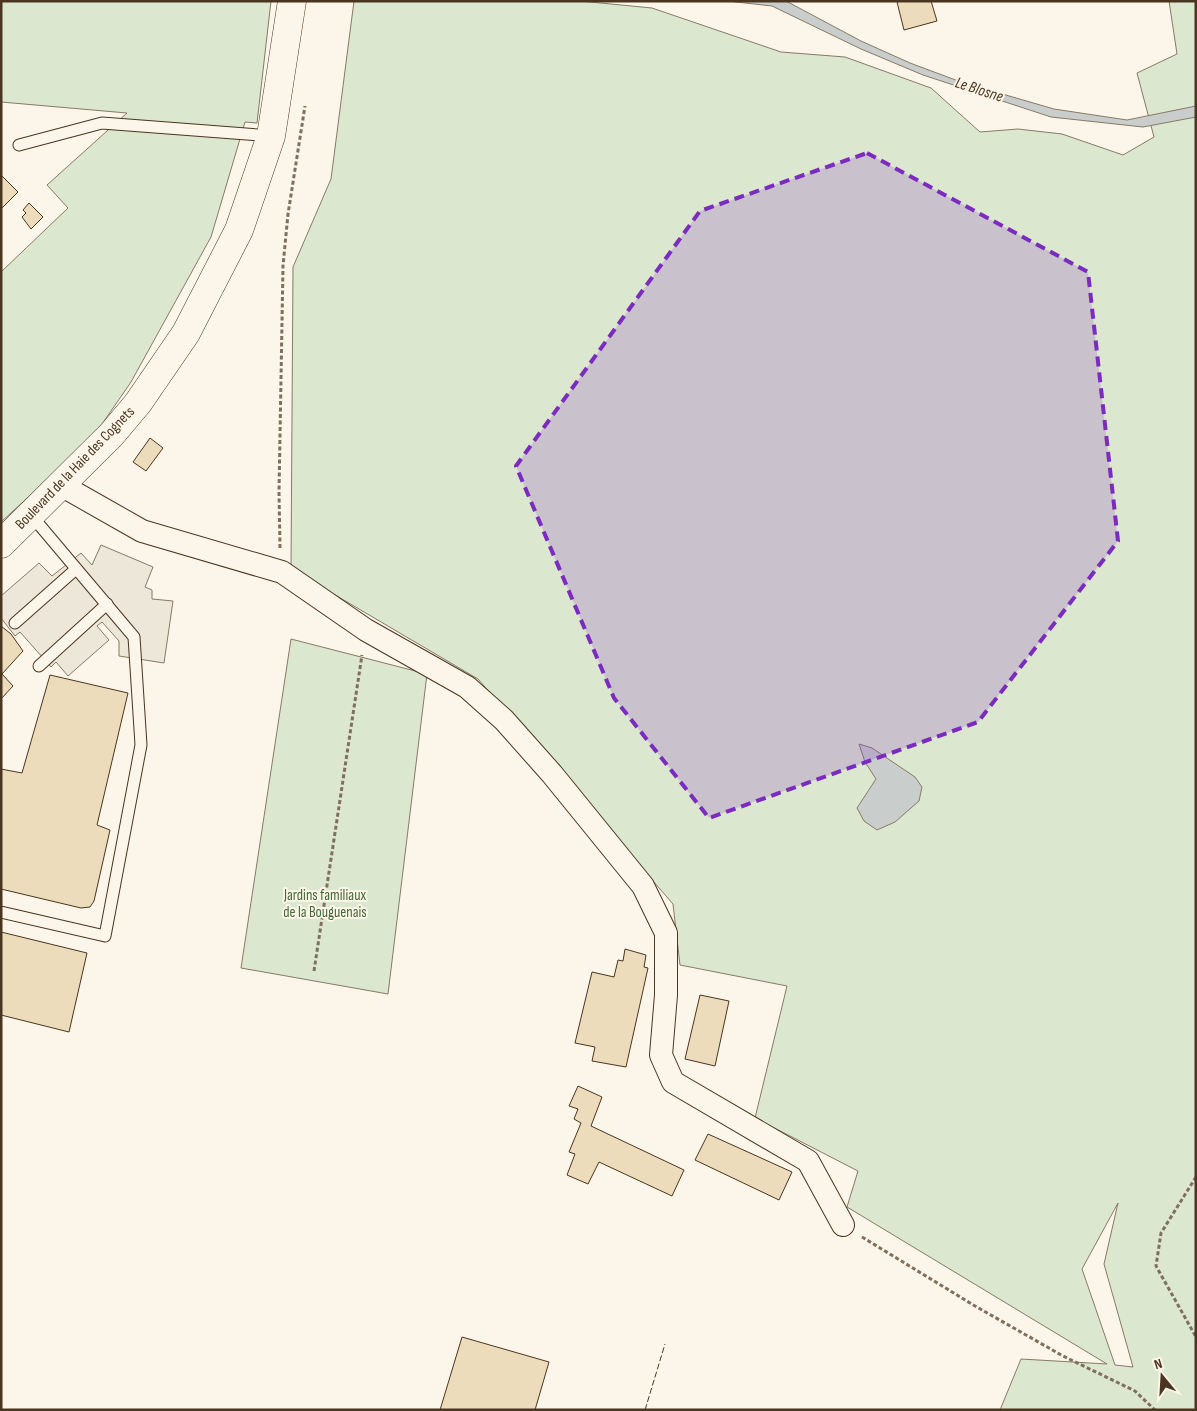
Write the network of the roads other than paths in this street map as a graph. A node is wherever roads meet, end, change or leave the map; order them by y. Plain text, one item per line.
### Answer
1 (292, 1) edge
2 (272, 136) junction
3 (19, 145) dead end
4 (61, 485) junction
5 (31, 515) junction
6 (1, 544) edge
7 (76, 568) junction
8 (107, 604) junction
9 (16, 623) dead end
10 (39, 666) dead end
11 (1, 912) edge
12 (843, 1224) road end

1 - 2 main road, Boulevard de la Haie des Cognets
2 - 3 lane
2 - 4 main road, Boulevard de la Haie des Cognets
4 - 5 main road, Boulevard de la Haie des Cognets
4 - 12 street
5 - 6 main road, Boulevard de la Haie des Cognets
5 - 7 lane
7 - 8 lane
7 - 9 lane
8 - 10 lane
8 - 11 lane

